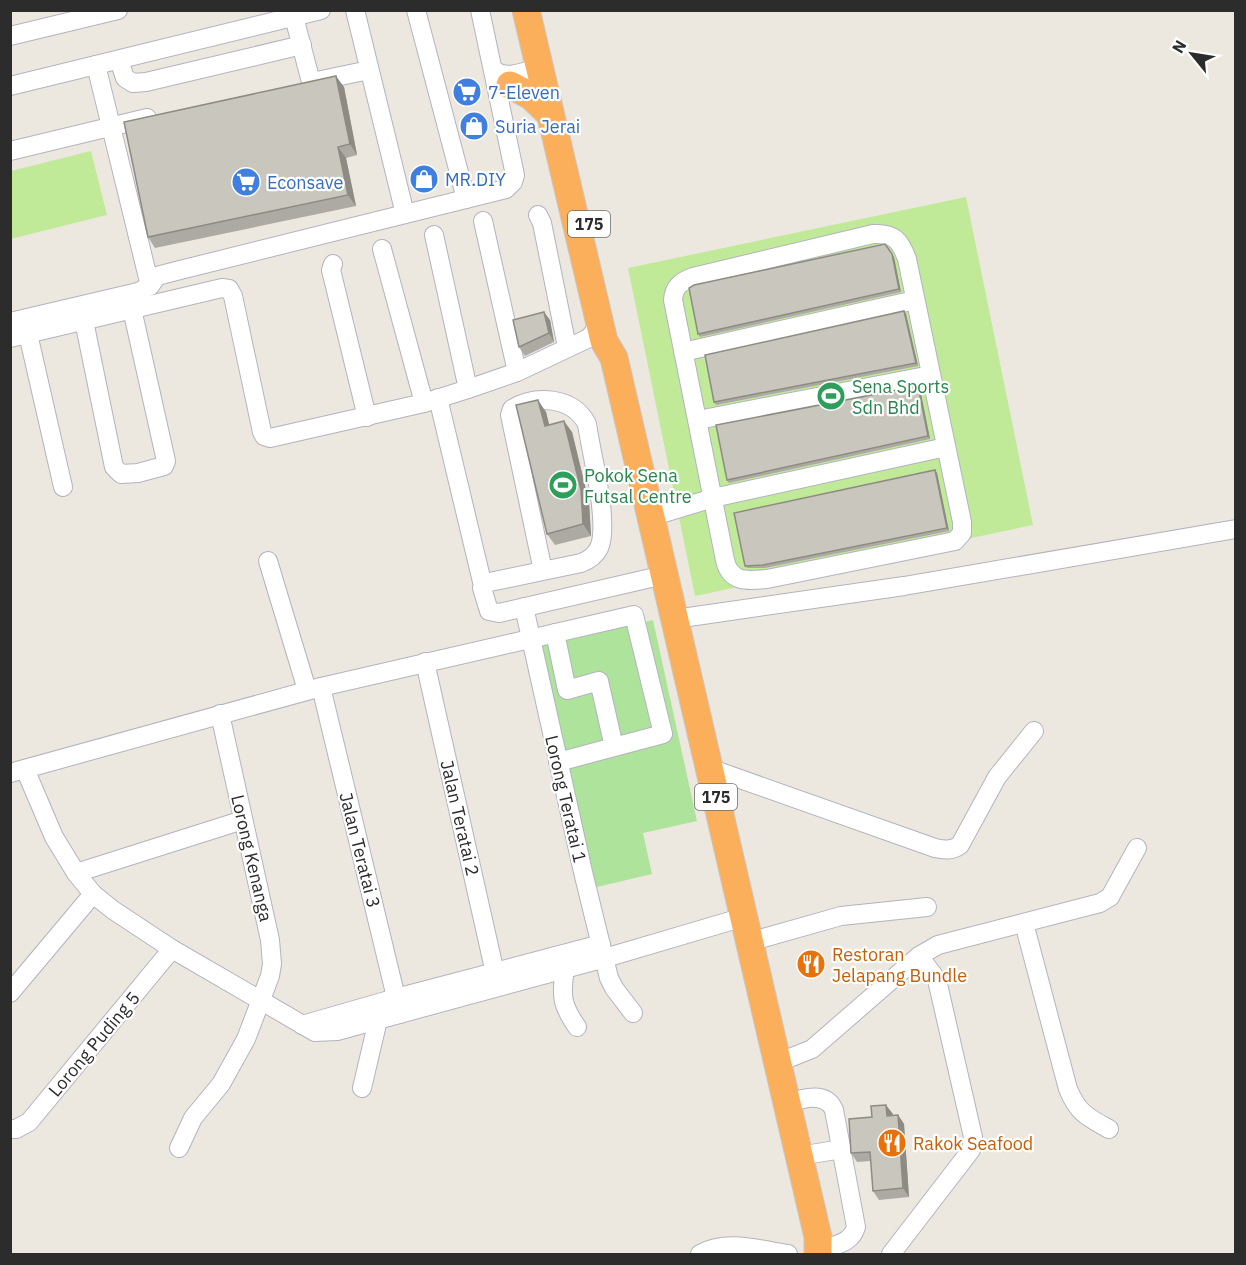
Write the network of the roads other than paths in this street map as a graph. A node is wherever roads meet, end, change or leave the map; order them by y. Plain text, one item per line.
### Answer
1 (118, 10) edge
2 (321, 10) edge
3 (355, 10) edge
4 (416, 10) edge
5 (480, 10) edge
6 (526, 10) edge
7 (542, 10) edge
8 (294, 17) junction
9 (10, 36) edge
10 (302, 45) junction
11 (119, 60) junction
12 (96, 65) junction
13 (545, 68) junction
14 (369, 70) junction
15 (311, 82) junction
16 (501, 83) junction
17 (10, 86) edge
18 (289, 87) edge
19 (166, 114) edge
20 (550, 114) junction
21 (111, 126) junction
22 (10, 151) edge
23 (466, 200) junction
24 (405, 214) junction
25 (538, 215) dead end
26 (483, 221) dead end
27 (434, 235) dead end
28 (382, 249) dead end
29 (333, 264) dead end
30 (150, 286) junction
31 (915, 300) junction
32 (132, 309) junction
33 (11, 321) edge
34 (84, 321) junction
35 (19, 336) edge
36 (602, 340) junction
37 (567, 347) junction
38 (683, 352) junction
39 (517, 372) junction
40 (931, 375) junction
41 (468, 389) junction
42 (431, 401) junction
43 (367, 417) junction
44 (698, 420) junction
45 (946, 447) junction
46 (63, 487) dead end
47 (713, 498) junction
48 (651, 517) junction
49 (1236, 529) edge
50 (268, 561) dead end
51 (543, 571) junction
52 (664, 575) junction
53 (483, 586) junction
54 (524, 607) junction
55 (675, 619) junction
56 (555, 633) junction
57 (530, 639) junction
58 (425, 662) junction
59 (314, 689) junction
60 (220, 714) junction
61 (1034, 731) dead end
62 (614, 747) junction
63 (558, 762) junction
64 (709, 768) junction
65 (18, 771) edge
66 (243, 820) junction
67 (1137, 848) dead end
68 (76, 873) junction
69 (93, 894) junction
70 (927, 907) dead end
71 (1024, 923) junction
72 (746, 930) junction
73 (172, 949) junction
74 (603, 951) junction
75 (920, 956) junction
76 (565, 968) junction
77 (495, 973) junction
78 (11, 992) edge
79 (262, 1001) junction
80 (398, 1006) junction
81 (633, 1013) dead end
82 (378, 1020) junction
83 (302, 1025) junction
84 (577, 1027) dead end
85 (777, 1063) junction
86 (362, 1088) dead end
87 (787, 1104) junction
88 (10, 1129) edge
89 (1109, 1129) dead end
90 (179, 1148) dead end
91 (842, 1149) junction
92 (799, 1156) junction
93 (822, 1249) edge
94 (700, 1254) edge
95 (788, 1254) edge
96 (891, 1254) edge

1 - 9 street
2 - 8 street
3 - 14 street
4 - 23 street
5 - 16 street
6 - 13 highway, 175
7 - 13 highway, 175
8 - 10 street
8 - 11 street
10 - 11 street
10 - 15 street
11 - 12 street
12 - 17 street
12 - 21 street
13 - 16 street
13 - 16 highway
13 - 20 highway, 175
13 - 36 highway, 175
14 - 15 street
14 - 24 street
15 - 18 street
16 - 20 highway
16 - 23 street
19 - 21 street
20 - 36 highway, 175
21 - 22 street
21 - 30 street
23 - 24 street
24 - 30 street
25 - 37 street
26 - 39 street
27 - 41 street
28 - 42 street
29 - 43 street
30 - 33 street
31 - 38 street
31 - 38 street
31 - 40 street
32 - 34 street
32 - 34 street
32 - 43 street
34 - 35 street
35 - 46 street
36 - 37 street
36 - 48 highway, 175
37 - 39 street
38 - 44 street
39 - 41 street
40 - 44 street
40 - 45 street
41 - 42 street
42 - 43 street
42 - 53 street
44 - 47 street
45 - 47 street
45 - 47 street
47 - 48 street
48 - 52 highway, 175
49 - 55 street
50 - 59 street, Jalan Teratai 3
51 - 51 street
51 - 53 street
52 - 54 street
52 - 55 highway, 175
53 - 54 street
54 - 57 street, Lorong Teratai 1
55 - 64 highway, 175
56 - 57 street
56 - 62 street
56 - 62 street
57 - 58 street
57 - 63 street, Lorong Teratai 1
58 - 59 street
58 - 77 street, Jalan Teratai 2
59 - 60 street
59 - 80 street, Jalan Teratai 3
60 - 65 street
60 - 66 street, Lorong Kenanga
61 - 64 street
62 - 63 street
63 - 74 street, Lorong Teratai 1
64 - 72 highway, 175
65 - 68 street
66 - 68 street
66 - 79 street, Lorong Kenanga
67 - 71 street
68 - 69 street
69 - 73 street
69 - 78 street
70 - 72 street
71 - 75 street
71 - 89 street
72 - 74 street
72 - 85 highway, 175
73 - 79 street
73 - 88 street, Lorong Puding 5
74 - 76 street
74 - 77 street
74 - 81 street, Lorong Teratai 1
75 - 85 street
75 - 96 street
76 - 80 street
76 - 84 street
77 - 80 street
79 - 83 street
79 - 90 street, Lorong Kenanga
80 - 82 street
80 - 83 street
82 - 83 street
82 - 86 street
85 - 87 highway, 175
87 - 91 street
87 - 92 highway, 175
91 - 92 street
91 - 93 street
92 - 93 highway, 175
93 - 95 street
94 - 95 street

